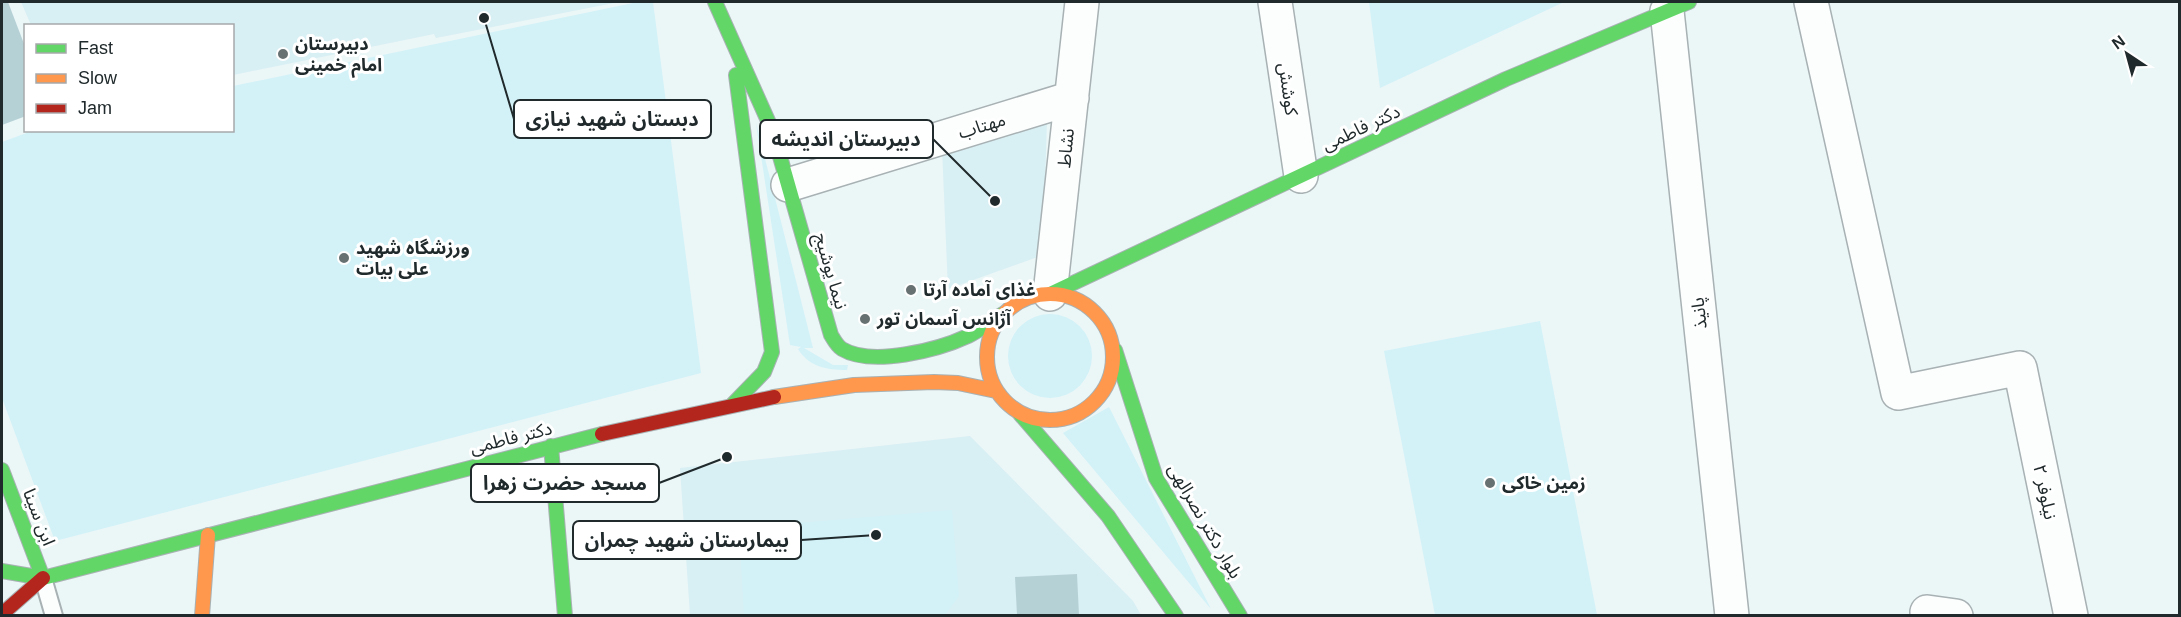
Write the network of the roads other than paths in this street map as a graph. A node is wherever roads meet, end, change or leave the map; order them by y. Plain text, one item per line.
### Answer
1 (715, 2) edge
2 (1082, 2) edge
3 (1275, 2) edge
4 (1811, 2) edge
5 (1677, 5) edge
6 (731, 39) junction
7 (1072, 98) junction
8 (1300, 176) junction
9 (788, 185) junction
10 (1050, 294) junction
11 (1003, 314) junction
12 (1111, 339) junction
13 (996, 391) junction
14 (733, 404) junction
15 (1020, 414) junction
16 (551, 446) junction
17 (2, 470) edge
18 (208, 535) junction
19 (2, 571) edge
20 (43, 578) junction
21 (2, 614) edge
22 (54, 615) edge
23 (202, 615) edge
24 (565, 615) edge
25 (1176, 615) edge
26 (1240, 615) edge
27 (1732, 615) edge
28 (2071, 615) edge

1 - 6 street, نیما یوشیج
2 - 7 street, نشاط
3 - 8 street, کوشش
4 - 28 street, نیلوفر ۲
5 - 8 street, دکتر فاطمی
5 - 27 street, پانیذ
6 - 9 street, نیما یوشیج
6 - 14 street, نیما یوشیج
7 - 9 street, مهتاب
7 - 10 street, نشاط
8 - 10 street, دکتر فاطمی
9 - 11 street, نیما یوشیج
10 - 11 street
10 - 12 street
11 - 13 street
12 - 15 street
12 - 26 street, بلوار دکتر نصرالهی
13 - 14 street, دکتر فاطمی
13 - 15 street
14 - 16 street, دکتر فاطمی
15 - 25 street
16 - 18 street, دکتر فاطمی
16 - 24 street
17 - 20 street, ابن سینا
18 - 20 street, دکتر فاطمی
18 - 23 street
19 - 20 street
20 - 21 street
20 - 22 lane

